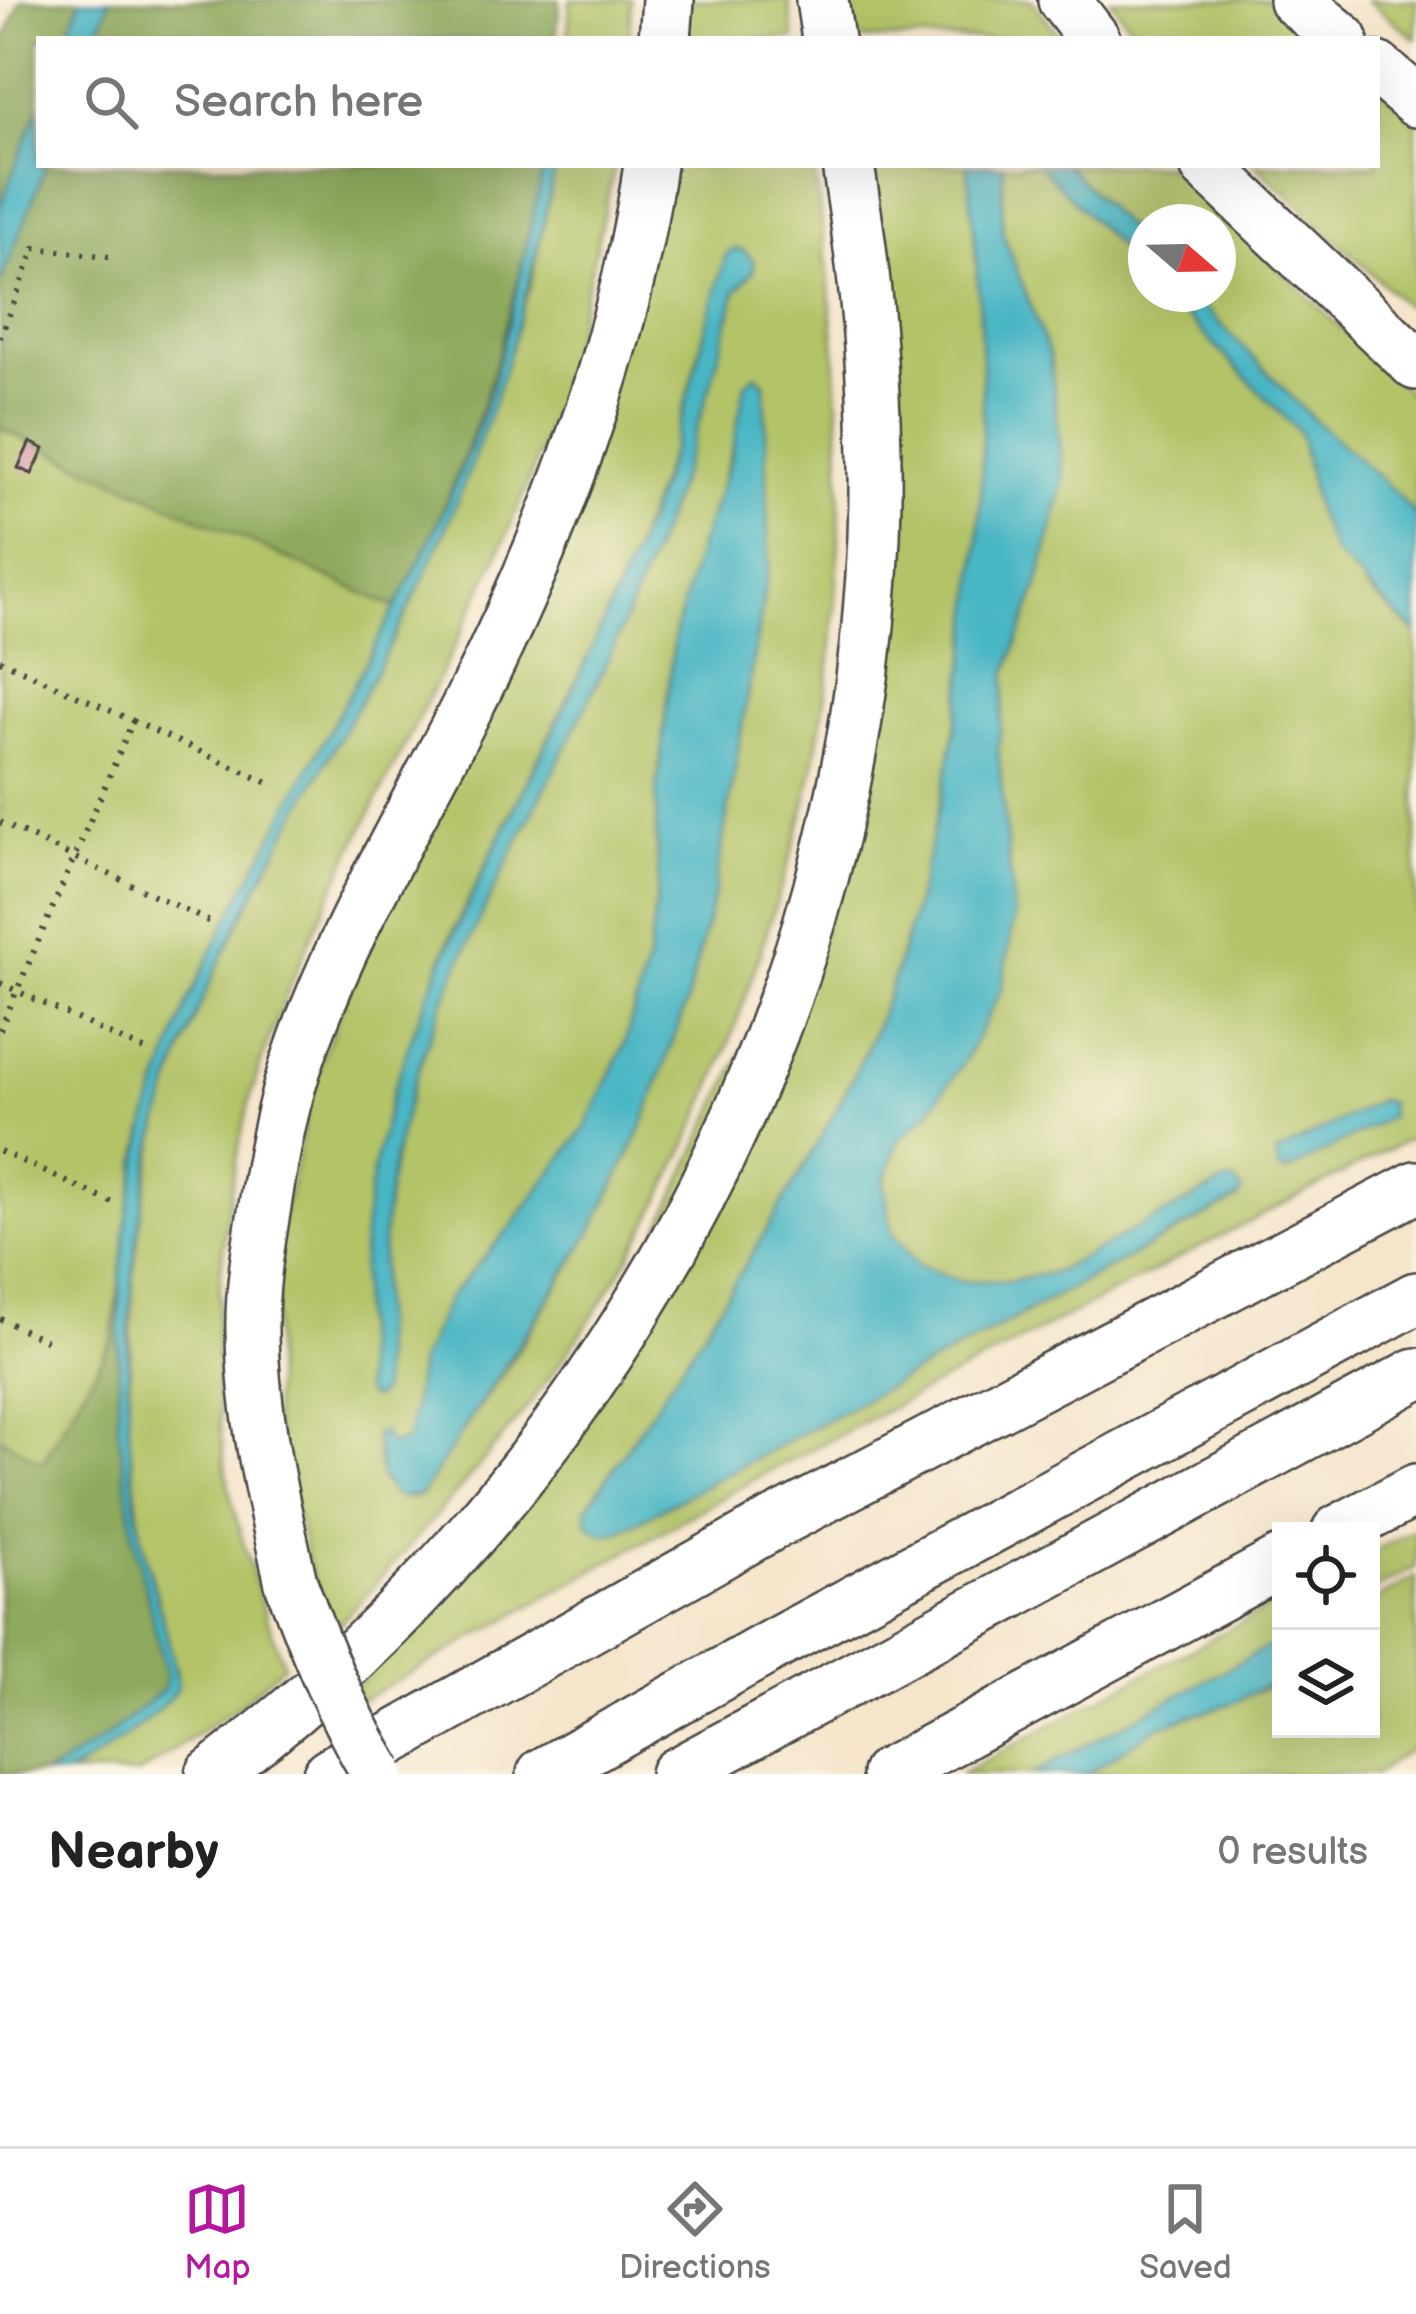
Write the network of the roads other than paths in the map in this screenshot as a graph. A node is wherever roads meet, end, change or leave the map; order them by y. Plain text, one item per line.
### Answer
1 (668, 0) edge
2 (822, 0) edge
3 (1064, 0) edge
4 (1295, 0) edge
5 (665, 36) edge
6 (828, 36) edge
7 (1092, 36) edge
8 (1338, 36) edge
9 (1380, 71) edge
10 (1416, 101) edge
11 (649, 168) edge
12 (848, 168) edge
13 (1209, 168) edge
14 (1416, 364) edge
15 (1416, 1187) edge
16 (1416, 1298) edge
17 (1416, 1374) edge
18 (1416, 1490) edge
19 (1355, 1522) edge
20 (1272, 1567) edge
21 (212, 1774) edge
22 (329, 1774) edge
23 (378, 1774) edge
24 (543, 1774) edge
25 (676, 1774) edge
26 (888, 1774) edge

1 - 5 highway
2 - 6 highway
3 - 7 highway
4 - 8 highway
9 - 10 highway
11 - 23 highway, bridge
12 - 21 highway
13 - 14 highway
15 - 22 highway
16 - 24 highway
17 - 25 highway
18 - 19 highway
20 - 26 highway

